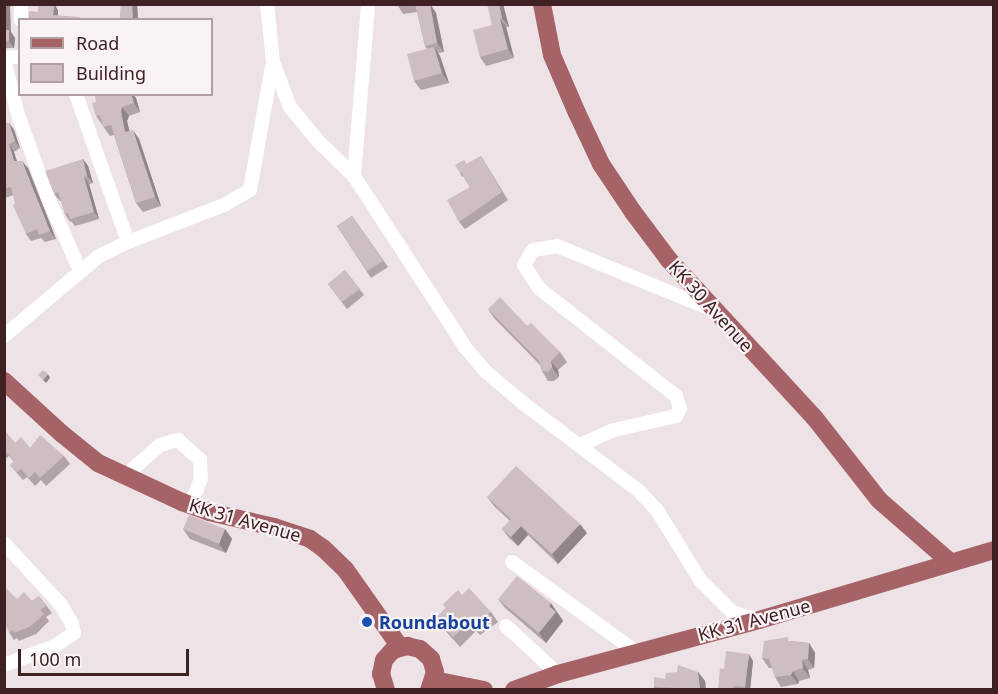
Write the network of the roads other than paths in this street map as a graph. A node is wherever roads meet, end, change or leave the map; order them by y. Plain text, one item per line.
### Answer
1 (267, 4) edge
2 (368, 4) edge
3 (542, 4) edge
4 (4, 59) edge
5 (273, 62) junction
6 (77, 96) edge
7 (354, 176) junction
8 (128, 242) junction
9 (80, 271) junction
10 (720, 313) junction
11 (4, 336) edge
12 (4, 381) edge
13 (580, 445) junction
14 (125, 476) junction
15 (191, 506) junction
16 (4, 543) edge
17 (993, 550) edge
18 (512, 562) dead end
19 (950, 562) junction
20 (759, 620) junction
21 (506, 626) dead end
22 (400, 647) junction
23 (635, 651) junction
24 (4, 665) edge
25 (558, 674) junction
26 (431, 685) edge
27 (522, 689) edge
28 (386, 690) edge
29 (484, 690) edge

1 - 5 street
2 - 7 street
3 - 10 main road, KK 30 Avenue
4 - 9 street
5 - 7 street
5 - 8 street
6 - 8 street
7 - 13 street
8 - 9 street
9 - 11 street
10 - 13 street
10 - 19 main road, KK 30 Avenue
12 - 14 main road, KK 31 Avenue
13 - 20 street
14 - 15 main road, KK 31 Avenue
14 - 15 street
15 - 22 main road, KK 31 Avenue
16 - 24 street
17 - 19 main road, KK 31 Avenue
18 - 23 street
19 - 20 main road, KK 31 Avenue
20 - 23 main road, KK 31 Avenue
21 - 25 street
22 - 26 main road
22 - 28 main road
23 - 25 main road, KK 31 Avenue
25 - 27 main road, KK 31 Avenue
26 - 29 main road

